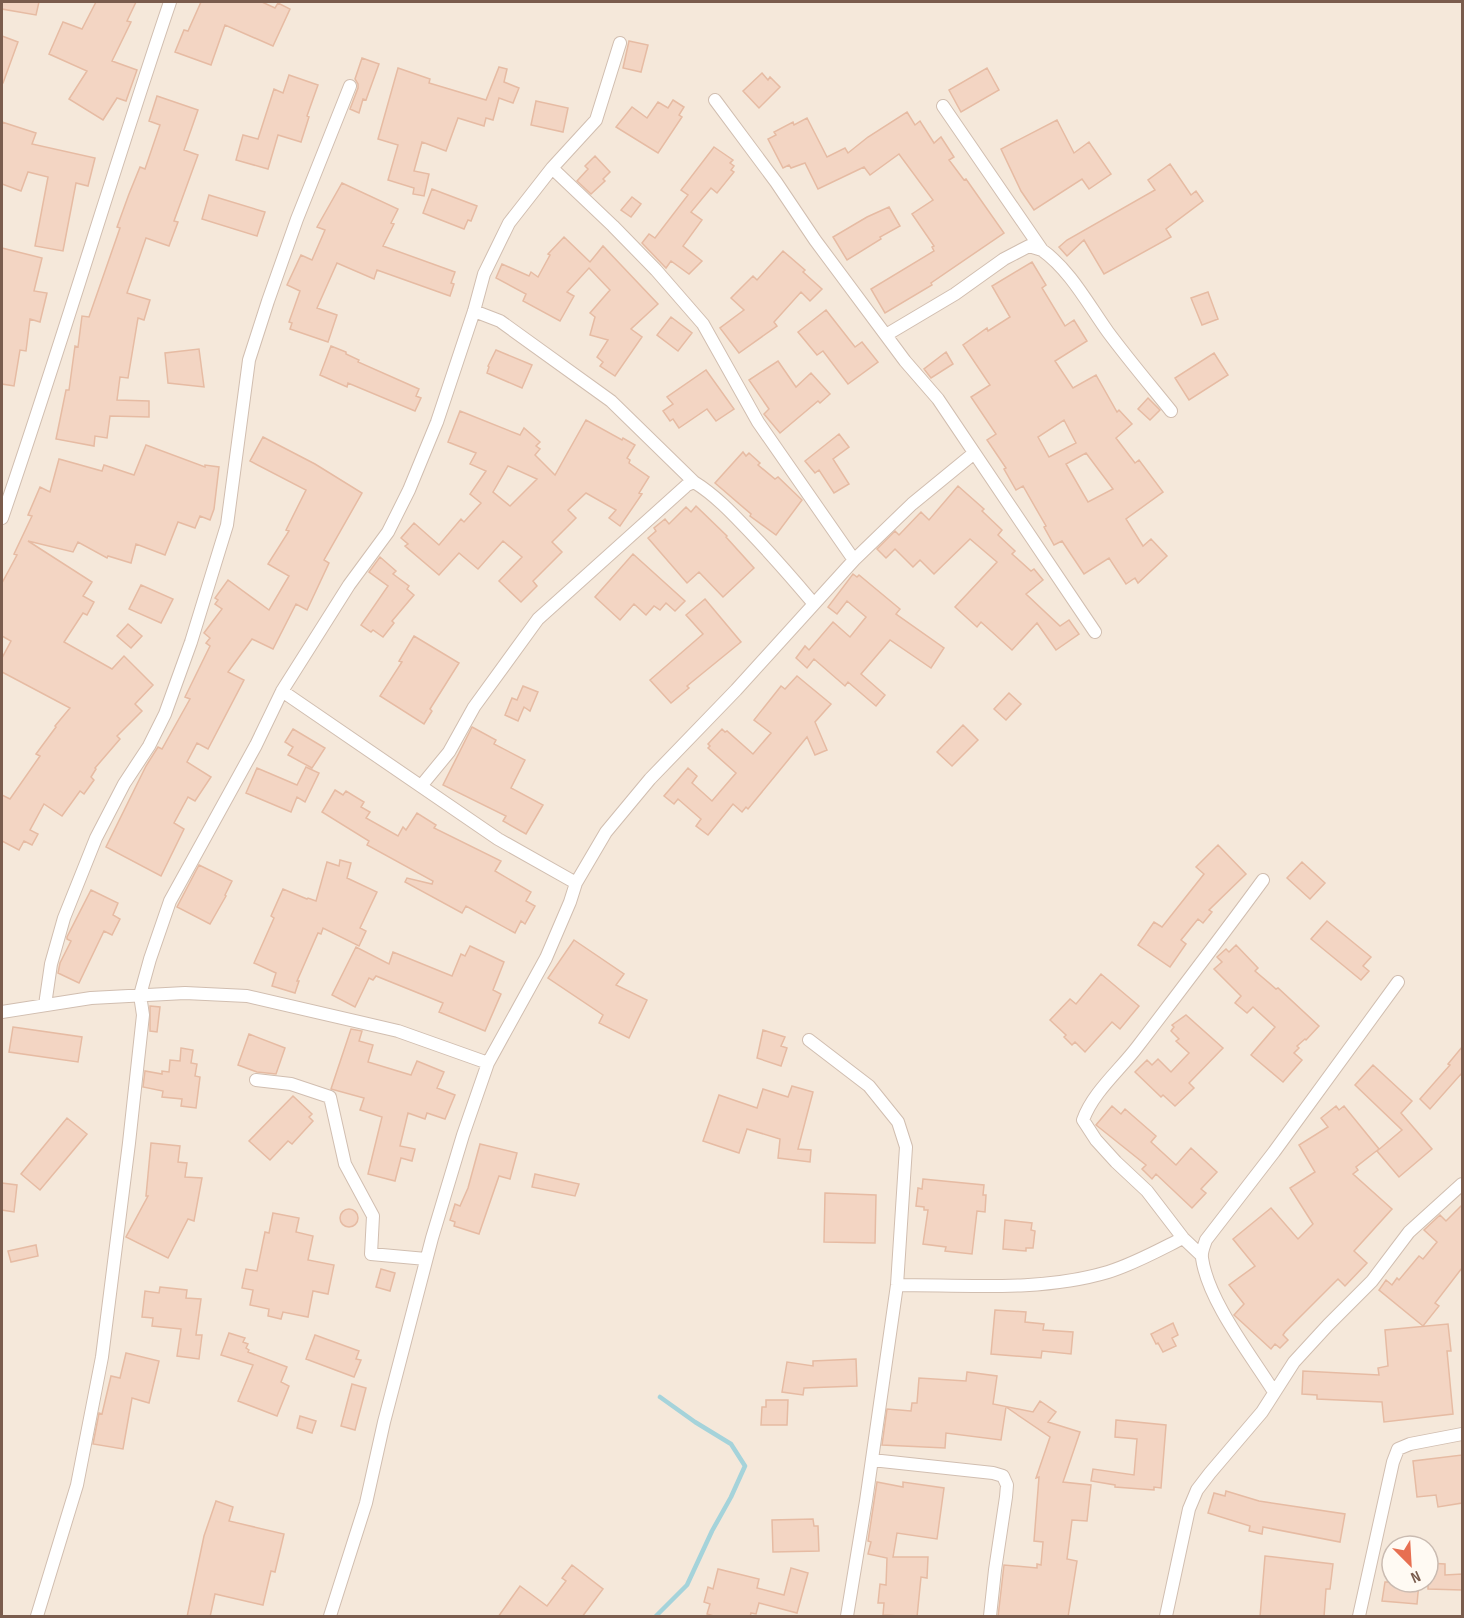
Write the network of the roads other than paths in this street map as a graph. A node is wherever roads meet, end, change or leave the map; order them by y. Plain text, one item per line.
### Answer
1 (170, 2) edge
2 (620, 43) dead end
3 (350, 86) dead end
4 (715, 100) dead end
5 (942, 106) dead end
6 (552, 168) junction
7 (1042, 250) junction
8 (474, 311) junction
9 (886, 335) junction
10 (1171, 411) dead end
11 (973, 454) junction
12 (694, 482) junction
13 (2, 518) edge
14 (854, 560) junction
15 (814, 604) junction
16 (1095, 632) dead end
17 (282, 691) junction
18 (421, 786) junction
19 (1263, 880) dead end
20 (576, 884) junction
21 (1398, 982) dead end
22 (140, 995) junction
23 (45, 1005) junction
24 (2, 1012) edge
25 (809, 1041) dead end
26 (488, 1063) junction
27 (256, 1080) dead end
28 (1462, 1184) edge
29 (1183, 1238) junction
30 (1202, 1256) junction
31 (426, 1259) junction
32 (897, 1284) junction
33 (1274, 1392) junction
34 (1462, 1434) edge
35 (872, 1460) junction
36 (37, 1617) edge
37 (330, 1617) edge
38 (847, 1617) edge
39 (990, 1617) edge
40 (1166, 1617) edge
41 (1359, 1617) edge

1 - 13 street
2 - 6 street
3 - 23 street
4 - 9 street
5 - 7 street
6 - 8 street
6 - 14 street
7 - 9 street
7 - 10 street
8 - 12 street
8 - 17 street
9 - 11 street
11 - 14 street
11 - 16 street
12 - 15 street
12 - 18 street
14 - 15 street
15 - 20 street
17 - 18 street
17 - 22 street
18 - 20 street
19 - 29 street
20 - 26 street
21 - 30 street
22 - 23 street
22 - 26 street
22 - 36 street
23 - 24 street
25 - 32 street
26 - 31 street
27 - 31 street
28 - 33 street
29 - 30 street
29 - 32 street
30 - 33 street
31 - 37 street
32 - 35 street
33 - 40 street
34 - 41 street
35 - 38 street
35 - 39 street

